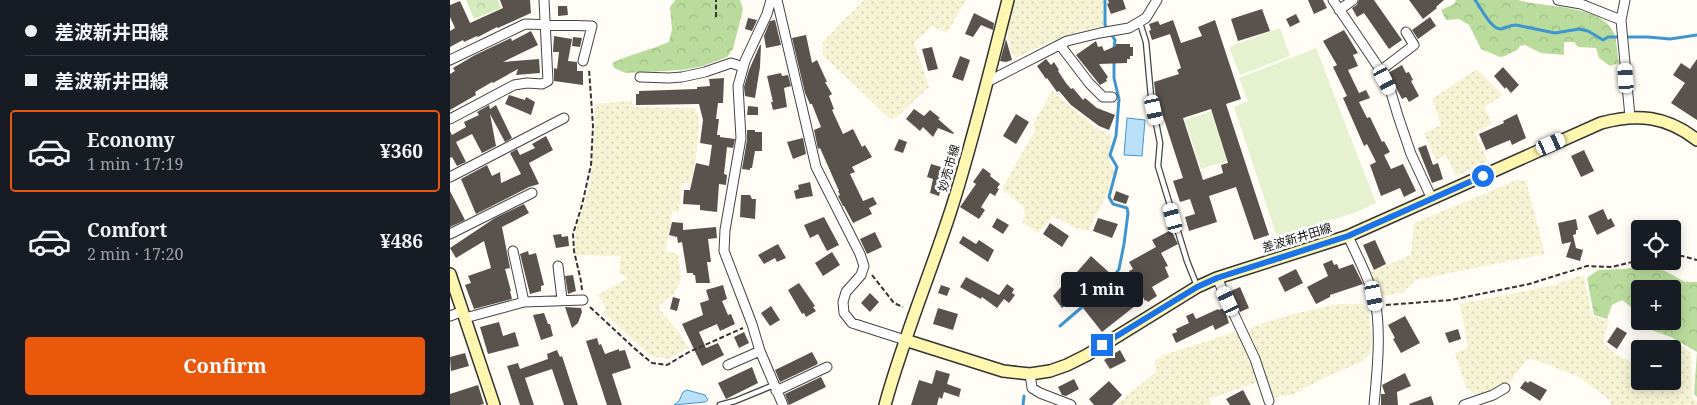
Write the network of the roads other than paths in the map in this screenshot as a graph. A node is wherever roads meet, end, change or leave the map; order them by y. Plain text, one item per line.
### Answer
1 (544, 0) edge
2 (770, 0) edge
3 (777, 0) edge
4 (1008, 0) edge
5 (1157, 0) edge
6 (1333, 0) edge
7 (1352, 0) edge
8 (1558, 0) edge
9 (1625, 0) edge
10 (1339, 10) junction
11 (1621, 20) junction
12 (1140, 23) junction
13 (546, 24) junction
14 (1406, 32) dead end
15 (1060, 45) junction
16 (450, 60) edge
17 (586, 63) road end
18 (744, 67) junction
19 (1380, 71) junction
20 (640, 77) dead end
21 (987, 82) junction
22 (1112, 97) dead end
23 (1630, 117) junction
24 (564, 118) dead end
25 (450, 119) edge
26 (1697, 140) edge
27 (450, 177) edge
28 (532, 193) dead end
29 (1432, 199) junction
30 (450, 234) edge
31 (1348, 236) junction
32 (513, 251) dead end
33 (558, 266) dead end
34 (450, 274) edge
35 (1217, 278) junction
36 (1197, 287) junction
37 (562, 300) junction
38 (582, 300) road end
39 (524, 302) junction
40 (464, 314) junction
41 (450, 316) edge
42 (905, 340) junction
43 (760, 351) junction
44 (728, 366) dead end
45 (827, 367) dead end
46 (1030, 374) junction
47 (775, 388) junction
48 (1505, 388) dead end
49 (1269, 401) dead end
50 (1479, 403) edge
51 (494, 405) edge
52 (720, 405) edge
53 (783, 405) edge
54 (885, 405) edge
55 (1071, 405) edge
56 (1374, 405) edge
57 (1464, 405) edge

1 - 13 street
2 - 18 street
3 - 42 street
4 - 21 main road, 妙売市線
5 - 12 street
6 - 10 street
7 - 10 street
8 - 11 street
9 - 11 street
10 - 19 street
11 - 23 street
12 - 15 street
12 - 36 lane
13 - 16 street
13 - 17 street
13 - 25 street
14 - 19 street
15 - 21 street
15 - 22 street
18 - 20 street
18 - 43 street
19 - 29 street
21 - 42 main road, 妙売市線
23 - 26 main road, 差波新井田線
23 - 29 main road, 差波新井田線
24 - 27 street
28 - 30 street
29 - 31 main road, 差波新井田線
31 - 35 main road, 差波新井田線
31 - 56 street
32 - 39 street
33 - 37 street
34 - 40 main road
35 - 36 main road, 差波新井田線
35 - 49 street
36 - 46 main road, 差波新井田線
37 - 38 street
37 - 39 street
39 - 40 street
40 - 41 street
40 - 51 main road
42 - 46 main road, 差波新井田線
42 - 54 main road, 妙売市線
43 - 44 street
43 - 47 street
45 - 47 street
46 - 55 street
47 - 52 lane
47 - 53 street
48 - 50 street
50 - 57 street

